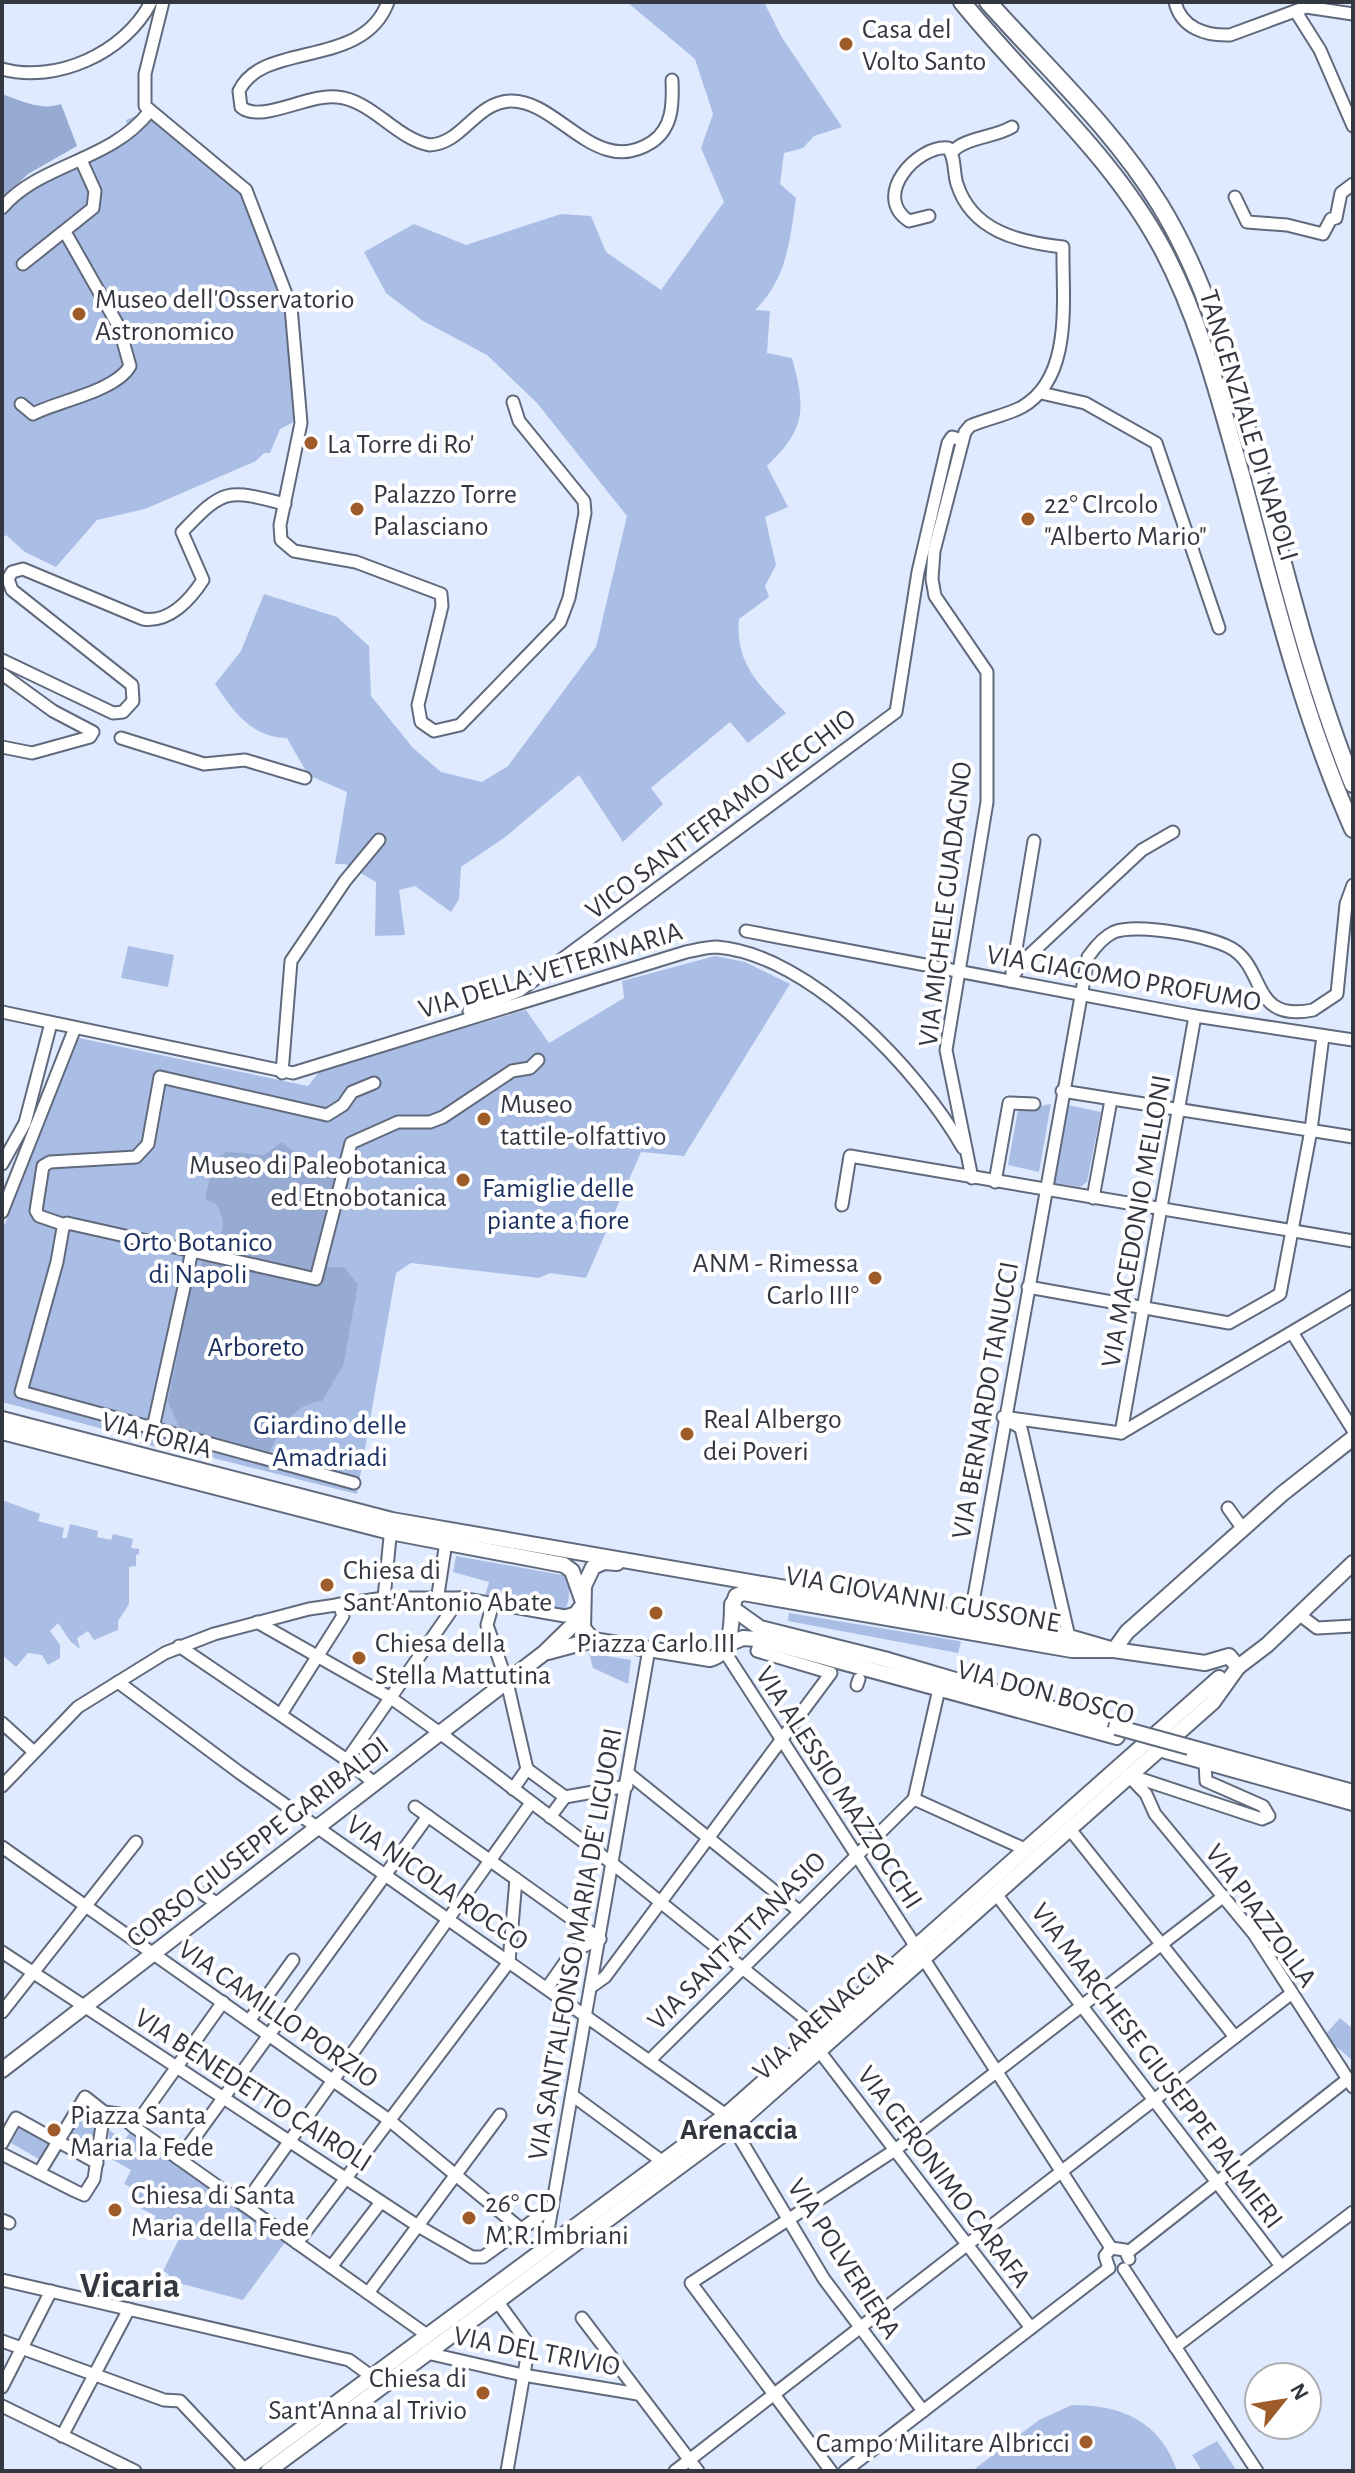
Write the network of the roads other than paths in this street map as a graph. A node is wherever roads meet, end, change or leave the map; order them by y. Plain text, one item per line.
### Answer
1 (151, 2) edge
2 (163, 2) edge
3 (388, 2) edge
4 (962, 2) edge
5 (988, 2) edge
6 (1175, 2) edge
7 (1296, 12) junction
8 (1353, 14) edge
9 (2, 69) edge
10 (672, 80) dead end
11 (149, 112) junction
12 (1353, 126) edge
13 (1012, 127) dead end
14 (952, 152) junction
15 (81, 160) junction
16 (1353, 184) edge
17 (1235, 197) dead end
18 (2, 208) edge
19 (929, 216) dead end
20 (65, 232) junction
21 (23, 264) dead end
22 (1041, 393) junction
23 (513, 402) dead end
24 (21, 404) dead end
25 (962, 440) junction
26 (285, 504) junction
27 (1219, 628) dead end
28 (2, 660) edge
29 (2, 674) edge
30 (121, 738) dead end
31 (2, 747) edge
32 (305, 778) dead end
33 (1353, 784) edge
34 (1353, 829) edge
35 (1173, 832) dead end
36 (379, 840) dead end
37 (1034, 841) dead end
38 (1353, 885) edge
39 (746, 931) dead end
40 (956, 972) junction
41 (1010, 981) junction
42 (1080, 993) junction
43 (2, 1012) edge
44 (1195, 1016) junction
45 (51, 1023) junction
46 (75, 1028) junction
47 (432, 1029) junction
48 (1323, 1036) junction
49 (1353, 1040) edge
50 (538, 1060) dead end
51 (282, 1073) junction
52 (374, 1083) dead end
53 (1062, 1091) junction
54 (1111, 1100) junction
55 (1034, 1104) dead end
56 (1178, 1111) junction
57 (30, 1125) junction
58 (1311, 1130) junction
59 (1353, 1137) edge
60 (965, 1152) junction
61 (2, 1164) edge
62 (972, 1178) junction
63 (995, 1182) junction
64 (1046, 1190) junction
65 (1093, 1198) junction
66 (842, 1205) dead end
67 (1163, 1209) junction
68 (2, 1212) edge
69 (65, 1225) junction
70 (1292, 1232) junction
71 (1353, 1241) edge
72 (192, 1251) junction
73 (1028, 1287) junction
74 (1353, 1296) edge
75 (1145, 1308) junction
76 (1293, 1334) junction
77 (1003, 1417) junction
78 (2, 1419) edge
79 (153, 1428) junction
80 (1353, 1430) edge
81 (2, 1432) edge
82 (1121, 1433) junction
83 (1353, 1438) edge
84 (354, 1483) dead end
85 (1228, 1508) dead end
86 (391, 1526) junction
87 (1243, 1529) junction
88 (447, 1535) junction
89 (637, 1562) junction
90 (1350, 1570) edge
91 (726, 1580) junction
92 (384, 1598) junction
93 (460, 1598) junction
94 (437, 1601) junction
95 (493, 1603) junction
96 (339, 1604) junction
97 (732, 1608) junction
98 (582, 1609) junction
99 (1300, 1615) junction
100 (257, 1622) junction
101 (969, 1626) junction
102 (1353, 1626) edge
103 (1069, 1637) junction
104 (593, 1640) junction
105 (179, 1646) junction
106 (724, 1647) junction
107 (649, 1649) junction
108 (1114, 1650) junction
109 (544, 1653) junction
110 (317, 1657) junction
111 (1217, 1669) junction
112 (831, 1670) junction
113 (118, 1682) junction
114 (507, 1682) junction
115 (1204, 1693) junction
116 (931, 1695) junction
117 (391, 1698) junction
118 (281, 1714) junction
119 (2, 1723) edge
120 (1117, 1732) junction
121 (440, 1733) junction
122 (781, 1741) junction
123 (34, 1752) junction
124 (1206, 1758) junction
125 (347, 1760) junction
126 (527, 1769) junction
127 (1128, 1775) junction
128 (628, 1780) junction
129 (375, 1784) junction
130 (2, 1786) edge
131 (513, 1789) junction
132 (1353, 1792) edge
133 (565, 1797) junction
134 (914, 1799) junction
135 (531, 1803) junction
136 (1353, 1803) edge
137 (415, 1807) dead end
138 (428, 1816) junction
139 (550, 1817) junction
140 (318, 1827) junction
141 (1069, 1828) junction
142 (709, 1838) junction
143 (136, 1842) dead end
144 (1027, 1850) junction
145 (4, 1852) edge
146 (855, 1855) junction
147 (489, 1860) junction
148 (613, 1864) junction
149 (385, 1875) junction
150 (516, 1879) junction
151 (203, 1894) dead end
152 (996, 1894) junction
153 (1224, 1896) junction
154 (661, 1902) junction
155 (218, 1904) junction
156 (86, 1907) junction
157 (799, 1911) junction
158 (447, 1919) junction
159 (600, 1939) junction
160 (1161, 1944) junction
161 (2, 1952) edge
162 (153, 1954) junction
163 (919, 1955) junction
164 (293, 1960) dead end
165 (509, 1962) junction
166 (743, 1967) junction
167 (33, 1972) junction
168 (591, 1987) junction
169 (547, 1988) junction
170 (1292, 1993) junction
171 (223, 2002) junction
172 (1082, 2005) junction
173 (86, 2006) junction
174 (2, 2012) edge
175 (586, 2016) junction
176 (249, 2021) junction
177 (822, 2032) junction
178 (269, 2034) junction
179 (1235, 2037) junction
180 (820, 2052) junction
181 (649, 2061) junction
182 (177, 2067) junction
183 (2, 2070) edge
184 (996, 2072) junction
185 (333, 2080) junction
186 (1350, 2083) edge
187 (572, 2095) junction
188 (223, 2098) junction
189 (1154, 2099) junction
190 (104, 2112) junction
191 (500, 2115) dead end
192 (389, 2120) junction
193 (729, 2121) junction
194 (134, 2127) junction
195 (4, 2135) edge
196 (58, 2141) junction
197 (289, 2141) junction
198 (895, 2150) junction
199 (2, 2154) edge
200 (179, 2159) junction
201 (663, 2162) junction
202 (97, 2163) junction
203 (1060, 2171) junction
204 (39, 2173) junction
205 (455, 2175) junction
206 (346, 2178) junction
207 (1217, 2182) junction
208 (381, 2202) junction
209 (244, 2205) junction
210 (552, 2207) junction
211 (1353, 2212) edge
212 (536, 2218) junction
213 (788, 2219) junction
214 (418, 2226) junction
215 (549, 2227) junction
216 (521, 2229) junction
217 (297, 2243) junction
218 (966, 2243) junction
219 (545, 2248) junction
220 (1111, 2248) junction
221 (1127, 2253) junction
222 (1281, 2266) junction
223 (331, 2267) junction
224 (1109, 2268) junction
225 (1124, 2269) junction
226 (2, 2280) edge
227 (51, 2291) junction
228 (368, 2293) junction
229 (497, 2301) junction
230 (129, 2309) junction
231 (584, 2320) dead end
232 (1031, 2328) junction
233 (859, 2329) junction
234 (427, 2335) junction
235 (2, 2341) edge
236 (1175, 2347) junction
237 (22, 2348) junction
238 (427, 2353) junction
239 (95, 2375) junction
240 (523, 2375) junction
241 (371, 2376) junction
242 (2, 2387) edge
243 (638, 2394) junction
244 (774, 2395) junction
245 (2, 2406) edge
246 (923, 2411) junction
247 (62, 2436) junction
248 (689, 2460) junction
249 (245, 2470) edge
250 (135, 2471) edge
251 (268, 2471) edge
252 (507, 2471) edge
253 (675, 2471) edge
254 (698, 2471) edge
255 (831, 2471) edge
256 (845, 2471) edge
257 (1257, 2471) edge

1 - 9 street
2 - 11 street
3 - 10 street
4 - 34 highway, TANGENZIALE DI NAPOLI
5 - 33 highway, TANGENZIALE DI NAPOLI
6 - 7 street
7 - 8 street
7 - 12 street
11 - 15 street
11 - 26 street
13 - 14 street
14 - 19 street
14 - 22 street
15 - 18 street
15 - 20 street
16 - 17 street
20 - 21 street
20 - 24 street
22 - 25 street
22 - 27 street
23 - 26 street
25 - 40 street, VIA MICHELE GUADAGNO
25 - 47 street, VICO SANT'EFRAMO VECCHIO
26 - 28 street
29 - 31 street
30 - 32 street
35 - 41 street
36 - 51 street
37 - 41 street
38 - 42 street, VIA BERNARDO TANUCCI
39 - 40 street, VIA GIACOMO PROFUMO
40 - 41 street, VIA GIACOMO PROFUMO
40 - 60 street, VIA MICHELE GUADAGNO
41 - 42 street, VIA GIACOMO PROFUMO
42 - 44 street, VIA GIACOMO PROFUMO
42 - 53 street, VIA BERNARDO TANUCCI
43 - 45 street, VIA DELLA VETERINARIA
44 - 48 street, VIA GIACOMO PROFUMO
44 - 56 street, VIA MACEDONIO MELLONI
45 - 46 street, VIA DELLA VETERINARIA
45 - 57 street
46 - 51 street, VIA DELLA VETERINARIA
46 - 57 street
47 - 51 street, VIA DELLA VETERINARIA
47 - 60 street, VIA DELLA VETERINARIA
48 - 49 street, VIA GIACOMO PROFUMO
48 - 58 street
50 - 72 street
52 - 69 street
53 - 54 street
53 - 64 street, VIA BERNARDO TANUCCI
54 - 56 street
54 - 65 street
55 - 63 street
56 - 58 street
56 - 67 street, VIA MACEDONIO MELLONI
57 - 61 street
57 - 68 street
58 - 59 street
58 - 70 street
60 - 62 street
62 - 63 street
62 - 66 street
63 - 64 street
64 - 65 street
64 - 73 street, VIA BERNARDO TANUCCI
65 - 67 street
67 - 70 street
67 - 75 street, VIA MACEDONIO MELLONI
69 - 72 street
69 - 79 street
70 - 71 street
70 - 75 street
72 - 79 street
73 - 75 street
73 - 77 street, VIA BERNARDO TANUCCI
74 - 76 street
75 - 82 street, VIA MACEDONIO MELLONI
76 - 80 street
76 - 82 street
77 - 82 street
77 - 101 street, VIA BERNARDO TANUCCI
77 - 103 street
78 - 86 main road, VIA FORIA
79 - 84 street
81 - 86 main road, VIA FORIA
83 - 87 main road
85 - 87 street
86 - 88 main road, VIA FORIA
86 - 92 street
87 - 108 main road
88 - 89 main road
88 - 94 street
88 - 98 main road
89 - 91 main road
89 - 98 main road
90 - 99 main road, VIA ARENACCIA
91 - 97 main road
91 - 101 main road, VIA GIOVANNI GUSSONE
92 - 94 street
92 - 96 street
93 - 94 street
93 - 95 street
93 - 117 street
95 - 98 street
95 - 114 street
96 - 100 street
96 - 110 street
97 - 101 main road, VIA GIOVANNI GUSSONE
97 - 106 main road
97 - 120 main road, VIA DON BOSCO
98 - 104 main road
98 - 109 main road, CORSO GIUSEPPE GARIBALDI
99 - 102 street
99 - 111 main road, VIA ARENACCIA
100 - 105 street
100 - 110 street
101 - 103 main road, VIA GIOVANNI GUSSONE
101 - 108 main road, VIA GIOVANNI GUSSONE
103 - 108 main road, VIA GIOVANNI GUSSONE
104 - 107 main road
104 - 109 main road, CORSO GIUSEPPE GARIBALDI
105 - 113 street
105 - 118 street
106 - 107 main road
106 - 112 main road, VIA DON BOSCO
106 - 122 street, VIA ALESSIO MAZZOCCHI
107 - 128 street, VIA SANT'ALFONSO MARIA DE' LIGUORI
108 - 111 main road, VIA GIOVANNI GUSSONE
109 - 114 main road, CORSO GIUSEPPE GARIBALDI
110 - 117 street
110 - 118 street
111 - 115 main road
111 - 115 main road, VIA ARENACCIA
111 - 127 main road, VIA ARENACCIA
112 - 116 main road, VIA DON BOSCO
112 - 122 street
113 - 123 street
113 - 140 street, VIA NICOLA ROCCO
114 - 121 main road, CORSO GIUSEPPE GARIBALDI
114 - 126 street
115 - 144 main road, VIA ARENACCIA
116 - 120 main road, VIA DON BOSCO
116 - 134 street
117 - 121 street
117 - 125 street
118 - 125 street
119 - 123 street
120 - 124 main road, VIA DON BOSCO
120 - 124 main road, VIA DON BOSCO, bridge
121 - 129 main road, CORSO GIUSEPPE GARIBALDI
121 - 131 street
122 - 142 street
122 - 146 street, VIA ALESSIO MAZZOCCHI
123 - 130 street
124 - 127 street
124 - 132 main road, VIA DON BOSCO
124 - 136 main road, VIA DON BOSCO
125 - 129 street
126 - 131 street
126 - 133 street
127 - 141 main road, VIA ARENACCIA
127 - 153 street, VIA PIAZZOLLA
128 - 133 street
128 - 142 street
128 - 148 street, VIA SANT'ALFONSO MARIA DE' LIGUORI
129 - 140 main road, CORSO GIUSEPPE GARIBALDI
131 - 135 street
133 - 139 street
134 - 144 street
134 - 146 street, VIA SANT'ATTANASIO
135 - 139 street
135 - 147 street
137 - 138 street
138 - 147 street
138 - 149 street
139 - 148 street
140 - 149 street, VIA NICOLA ROCCO
140 - 155 main road, CORSO GIUSEPPE GARIBALDI
141 - 152 main road, VIA ARENACCIA
141 - 160 street
142 - 154 street
142 - 157 street
143 - 156 street
144 - 163 main road, VIA ARENACCIA
145 - 156 street, VIA CAMILLO PORZIO
146 - 157 street, VIA SANT'ATTANASIO
146 - 163 street, VIA ALESSIO MAZZOCCHI
147 - 150 street
147 - 158 street
148 - 154 street
148 - 159 street, VIA SANT'ALFONSO MARIA DE' LIGUORI
149 - 158 street, VIA NICOLA ROCCO
149 - 178 street
150 - 159 street
150 - 165 street
151 - 155 street
152 - 163 main road, VIA ARENACCIA
152 - 172 street, VIA MARCHESE GIUSEPPE PALMIERI
153 - 160 street
153 - 170 street, VIA PIAZZOLLA
154 - 166 street
154 - 168 street
155 - 162 main road, CORSO GIUSEPPE GARIBALDI
156 - 162 street, VIA CAMILLO PORZIO
156 - 167 street
157 - 166 street, VIA SANT'ATTANASIO
158 - 165 street, VIA NICOLA ROCCO
158 - 185 street
159 - 168 street, VIA SANT'ALFONSO MARIA DE' LIGUORI
159 - 169 street
160 - 172 street
160 - 179 street
161 - 167 street, VIA BENEDETTO CAIROLI
162 - 171 street, VIA CAMILLO PORZIO
162 - 173 main road, CORSO GIUSEPPE GARIBALDI
163 - 177 main road, VIA ARENACCIA
163 - 180 main road, VIA ARENACCIA
163 - 184 street, VIA ALESSIO MAZZOCCHI
164 - 176 street
165 - 169 street, VIA NICOLA ROCCO
165 - 192 street
166 - 177 street
166 - 181 street, VIA SANT'ATTANASIO
167 - 173 street, VIA BENEDETTO CAIROLI
167 - 174 street
168 - 175 street, VIA SANT'ALFONSO MARIA DE' LIGUORI
169 - 175 street, VIA NICOLA ROCCO
170 - 179 street
170 - 186 street, VIA PIAZZOLLA
171 - 176 street, VIA CAMILLO PORZIO
171 - 182 street
172 - 184 street
172 - 189 street, VIA MARCHESE GIUSEPPE PALMIERI
173 - 182 street, VIA BENEDETTO CAIROLI
173 - 183 main road, CORSO GIUSEPPE GARIBALDI
175 - 181 street, VIA NICOLA ROCCO
175 - 187 street, VIA SANT'ALFONSO MARIA DE' LIGUORI
176 - 178 street, VIA CAMILLO PORZIO
177 - 193 main road, VIA ARENACCIA
178 - 185 street, VIA CAMILLO PORZIO
178 - 188 street
179 - 189 street
180 - 193 main road, VIA ARENACCIA
180 - 198 street, VIA GERONIMO CARAFA
181 - 193 street, VIA NICOLA ROCCO
182 - 188 street, VIA BENEDETTO CAIROLI
182 - 194 street
184 - 198 street
184 - 203 street, VIA ALESSIO MAZZOCCHI
185 - 192 street, VIA CAMILLO PORZIO
185 - 197 street
186 - 207 street
187 - 201 street
187 - 210 street, VIA SANT'ALFONSO MARIA DE' LIGUORI
188 - 197 street, VIA BENEDETTO CAIROLI
188 - 200 street
189 - 203 street
189 - 207 street, VIA MARCHESE GIUSEPPE PALMIERI
190 - 194 street
190 - 196 street
190 - 202 street
191 - 205 street
192 - 205 street, VIA CAMILLO PORZIO
192 - 206 street
193 - 201 main road, VIA ARENACCIA
193 - 213 street, VIA POLVERIERA
193 - 229 main road, VIA ARENACCIA
194 - 200 street
195 - 196 street
196 - 202 street
196 - 204 street
197 - 206 street, VIA BENEDETTO CAIROLI
197 - 209 street
198 - 213 street
198 - 218 street, VIA GERONIMO CARAFA
199 - 204 street
200 - 209 street
201 - 219 main road, VIA ARENACCIA
202 - 204 street
203 - 218 street
203 - 220 street, VIA ALESSIO MAZZOCCHI
205 - 214 street
205 - 216 street, VIA CAMILLO PORZIO
206 - 208 street, VIA BENEDETTO CAIROLI
206 - 217 street
207 - 221 street
207 - 222 street, VIA MARCHESE GIUSEPPE PALMIERI
208 - 214 street, VIA BENEDETTO CAIROLI
208 - 223 street
209 - 217 street
210 - 212 street
210 - 215 street, VIA SANT'ALFONSO MARIA DE' LIGUORI
211 - 222 street
212 - 215 street
212 - 216 street
213 - 233 street, VIA POLVERIERA
213 - 244 street
214 - 216 street, VIA BENEDETTO CAIROLI
214 - 228 street
215 - 219 street, VIA SANT'ALFONSO MARIA DE' LIGUORI
217 - 223 street
218 - 232 street, VIA GERONIMO CARAFA
218 - 233 street
219 - 234 main road, VIA ARENACCIA
220 - 221 street
220 - 224 street
221 - 225 street
222 - 236 street
223 - 228 street
224 - 225 street
224 - 232 street
225 - 236 street
226 - 227 street
227 - 230 street
227 - 237 street
228 - 234 street
229 - 238 main road, VIA ARENACCIA
229 - 240 street
230 - 239 street
230 - 241 street
231 - 243 street
232 - 246 street
233 - 244 street
233 - 246 street, VIA POLVERIERA
234 - 241 main road, VIA ARENACCIA
235 - 237 street
236 - 257 street
237 - 239 street
237 - 242 street
238 - 240 street, VIA DEL TRIVIO
238 - 251 main road, VIA ARENACCIA
239 - 247 street
239 - 249 street
240 - 243 street, VIA DEL TRIVIO
240 - 252 street
241 - 249 main road, VIA ARENACCIA
243 - 248 street
244 - 248 street
244 - 255 street
245 - 247 street
246 - 256 street
247 - 250 street
248 - 253 street
248 - 254 street

